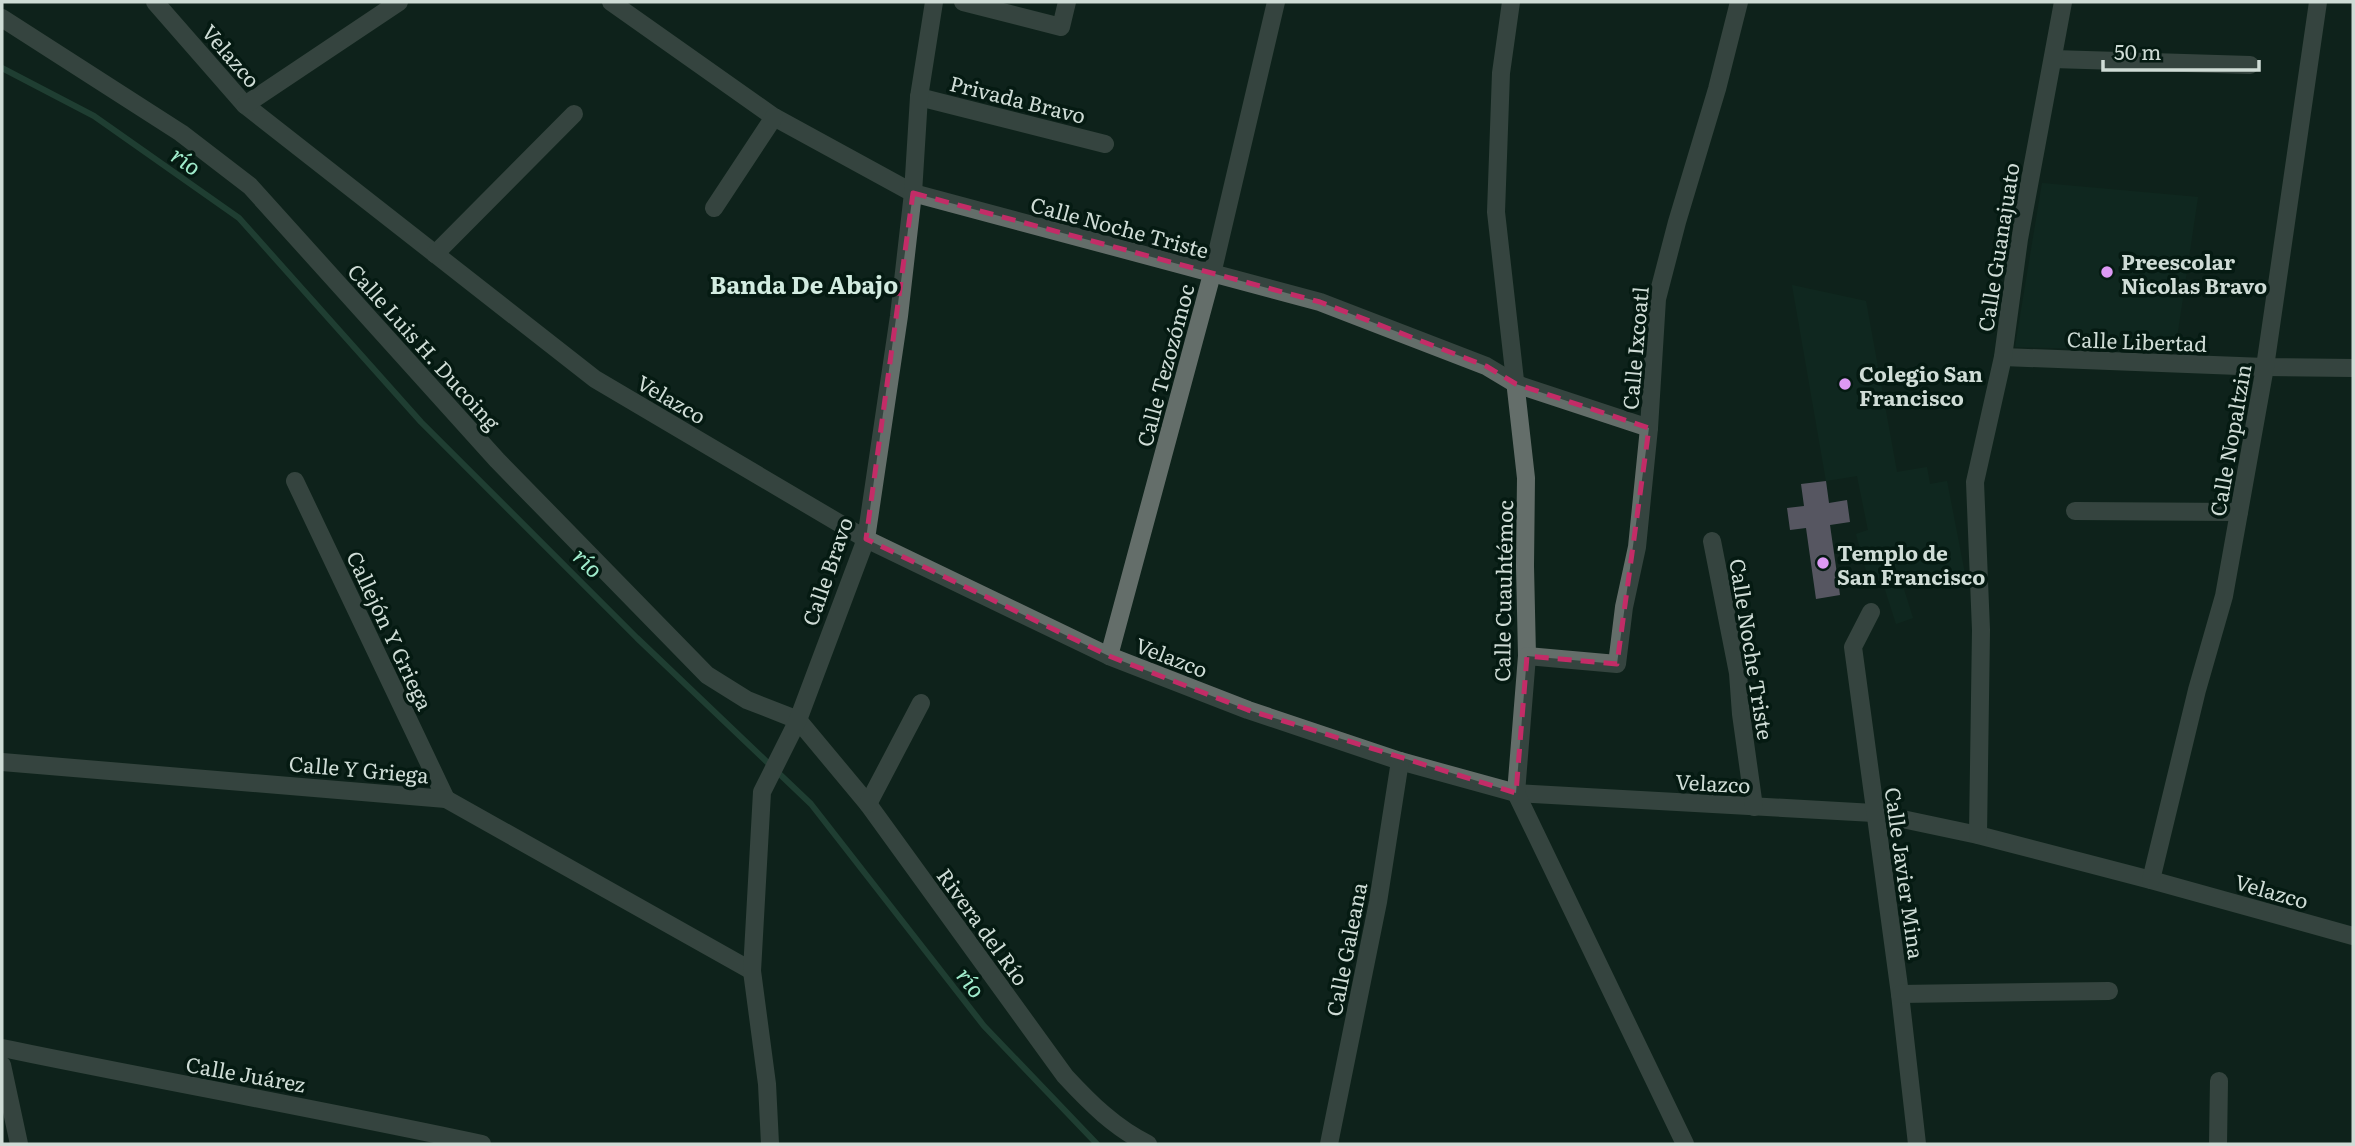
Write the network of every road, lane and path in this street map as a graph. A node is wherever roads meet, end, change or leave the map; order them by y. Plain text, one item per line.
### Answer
1 (155, 2) edge
2 (399, 2) edge
3 (611, 2) edge
4 (934, 2) edge
5 (963, 2) edge
6 (1067, 2) edge
7 (1276, 2) edge
8 (1511, 2) edge
9 (1739, 2) edge
10 (2063, 2) edge
11 (2318, 2) edge
12 (2, 18) edge
13 (2053, 59) junction
14 (2250, 65) dead end
15 (919, 97) junction
16 (245, 105) junction
17 (573, 114) dead end
18 (774, 117) junction
19 (1105, 144) dead end
20 (913, 193) junction
21 (714, 208) dead end
22 (435, 254) junction
23 (1212, 274) junction
24 (2003, 357) junction
25 (2265, 367) junction
26 (2353, 368) edge
27 (1516, 384) junction
28 (1649, 428) junction
29 (295, 481) dead end
30 (2076, 511) dead end
31 (2239, 512) junction
32 (866, 539) junction
33 (1712, 541) dead end
34 (1871, 612) dead end
35 (1109, 656) junction
36 (1527, 656) junction
37 (921, 703) dead end
38 (796, 725) junction
39 (1400, 761) junction
40 (2, 762) edge
41 (1516, 793) junction
42 (446, 799) junction
43 (867, 804) junction
44 (1754, 807) junction
45 (1874, 813) junction
46 (1978, 835) junction
47 (2151, 880) junction
48 (2353, 936) edge
49 (752, 971) junction
50 (2109, 991) dead end
51 (1900, 994) junction
52 (2, 1048) edge
53 (2, 1065) edge
54 (2219, 1082) dead end
55 (19, 1144) edge
56 (482, 1144) edge
57 (770, 1144) edge
58 (1148, 1144) edge
59 (1329, 1144) edge
60 (1685, 1144) edge
61 (1917, 1144) edge
62 (2218, 1144) edge

1 - 16 street, Velazco
2 - 16 street
3 - 18 street, Calle Noche Triste
4 - 15 street, Calle Bravo
5 - 6 street
7 - 23 street, Calle Tezozómoc
8 - 27 street, Calle Cuauhtémoc
9 - 28 street, Calle Ixcoatl
10 - 13 street, Calle Guanajuato
11 - 25 street, Calle Nopaltzin
12 - 38 street, Calle Luis H. Ducoing
13 - 14 street
13 - 24 street, Calle Guanajuato
15 - 19 street, Privada Bravo
15 - 20 street, Calle Bravo
16 - 22 street, Velazco
17 - 22 street
18 - 20 street, Calle Noche Triste
18 - 21 street
20 - 23 street, Calle Noche Triste
20 - 32 street, Calle Bravo
22 - 32 street, Velazco
23 - 27 street, Calle Noche Triste
23 - 35 street, Calle Tezozómoc
24 - 25 street, Calle Libertad
24 - 46 street, Calle Guanajuato
25 - 26 street, Calle Libertad
25 - 31 street, Calle Nopaltzin
27 - 28 street, Calle Noche Triste
27 - 36 street, Calle Cuauhtémoc
28 - 36 street, Calle Ixcoatl
29 - 42 street, Callejón Y Griega
30 - 31 street
31 - 47 street, Calle Nopaltzin
32 - 35 street, Velazco
32 - 38 street, Calle Bravo
33 - 44 street, Calle Noche Triste
34 - 45 street, Calle Javier Mina
35 - 39 street, Velazco
36 - 41 street, Calle Cuauhtémoc
37 - 43 street
38 - 43 street, Rivera del Río
38 - 49 street, Calle Bravo
39 - 41 street, Velazco
39 - 59 street, Calle Galeana
40 - 42 street, Calle Y Griega
41 - 44 street, Velazco
41 - 60 street
42 - 49 street, Calle Y Griega
43 - 58 street, Rivera del Río
44 - 45 street, Velazco
45 - 46 street, Velazco
45 - 51 street, Calle Javier Mina
46 - 47 street, Velazco
47 - 48 street, Velazco
49 - 57 street, Calle Bravo
50 - 51 street
51 - 61 street, Calle Javier Mina
52 - 56 street, Calle Juárez
53 - 55 street
54 - 62 street

